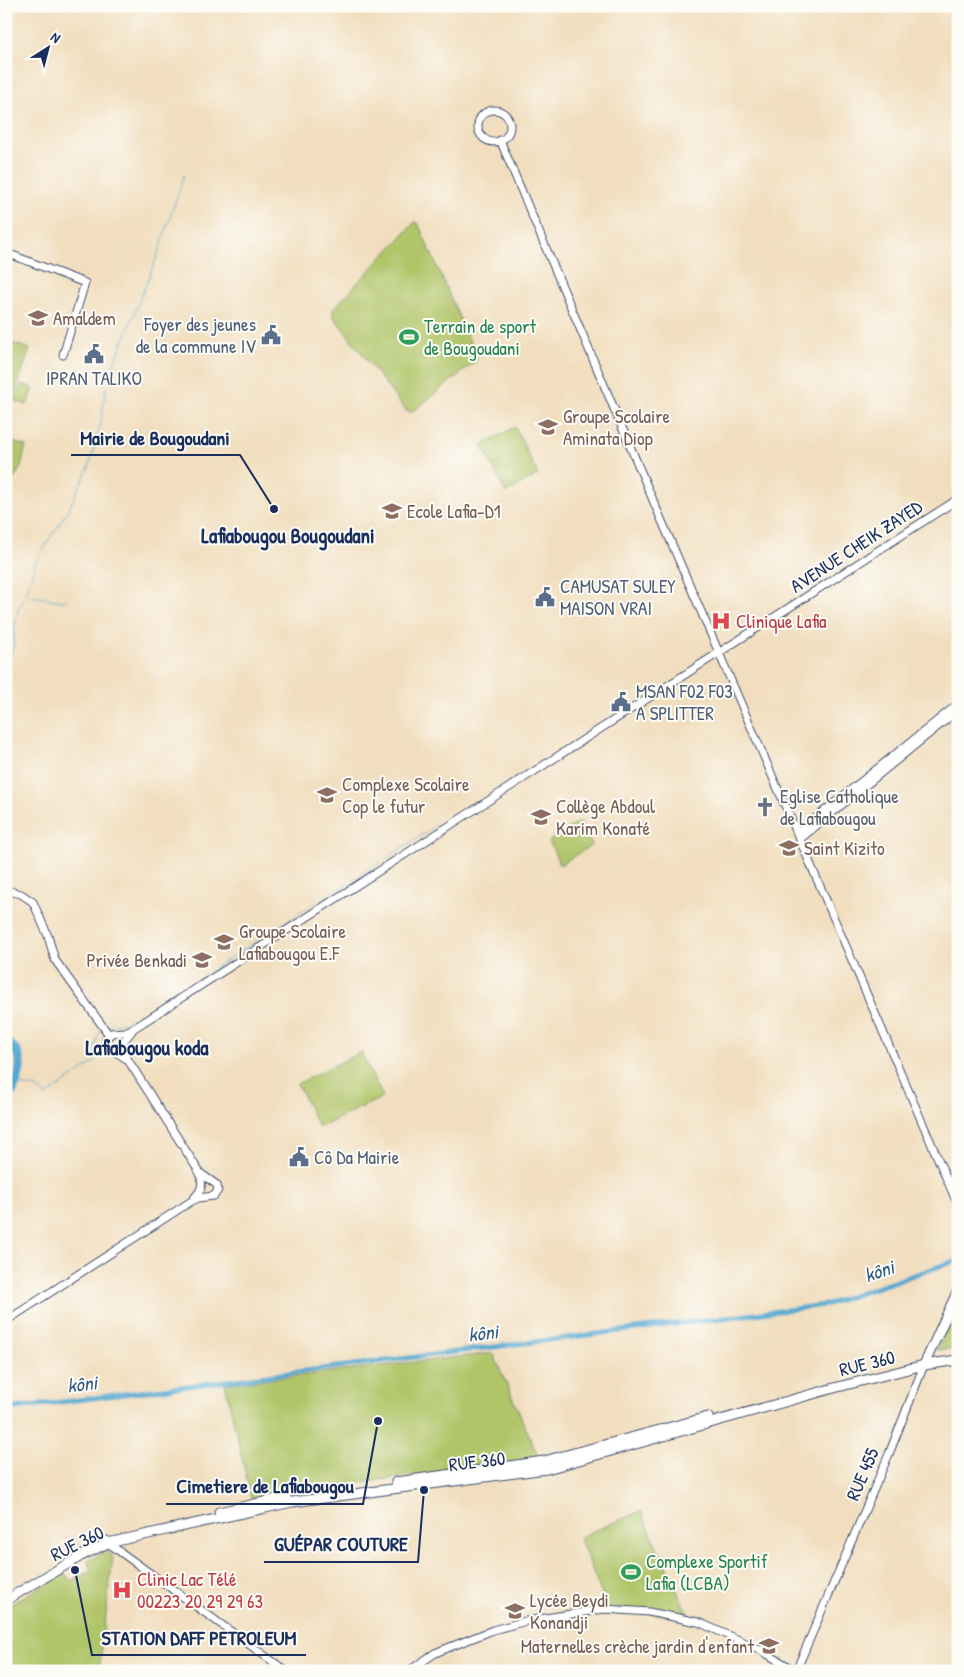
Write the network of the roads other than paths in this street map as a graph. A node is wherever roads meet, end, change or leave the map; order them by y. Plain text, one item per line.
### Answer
1 (500, 140) junction
2 (6, 259) edge
3 (64, 355) dead end
4 (958, 498) edge
5 (719, 653) junction
6 (958, 704) edge
7 (958, 710) edge
8 (798, 836) junction
9 (6, 890) edge
10 (136, 1027) junction
11 (112, 1034) junction
12 (123, 1042) junction
13 (113, 1050) junction
14 (128, 1060) junction
15 (200, 1173) junction
16 (215, 1183) junction
17 (203, 1190) junction
18 (958, 1205) edge
19 (957, 1290) edge
20 (6, 1321) edge
21 (958, 1354) edge
22 (958, 1360) edge
23 (926, 1362) junction
24 (107, 1542) junction
25 (6, 1593) edge
26 (6, 1600) edge
27 (286, 1671) edge
28 (408, 1671) edge
29 (796, 1671) edge

1 - 1 street
1 - 5 street
2 - 3 street
4 - 5 street, AVENUE CHEIK ZAYED
5 - 8 street
5 - 10 street, AVENUE CHEIK ZAYED
6 - 8 street
7 - 8 street
8 - 18 street
9 - 11 street
10 - 11 street
10 - 12 street
11 - 12 street
11 - 13 street
12 - 13 street
12 - 14 street
13 - 14 street
14 - 15 street
15 - 16 street
15 - 17 street
16 - 17 street
16 - 17 street
17 - 20 street
19 - 23 main road, RUE 455
21 - 23 main road
22 - 23 main road, RUE 360
23 - 24 main road, RUE 360
23 - 29 street, RUE 455
24 - 25 main road, RUE 360
24 - 26 main road, RUE 360
24 - 27 street
28 - 29 street

